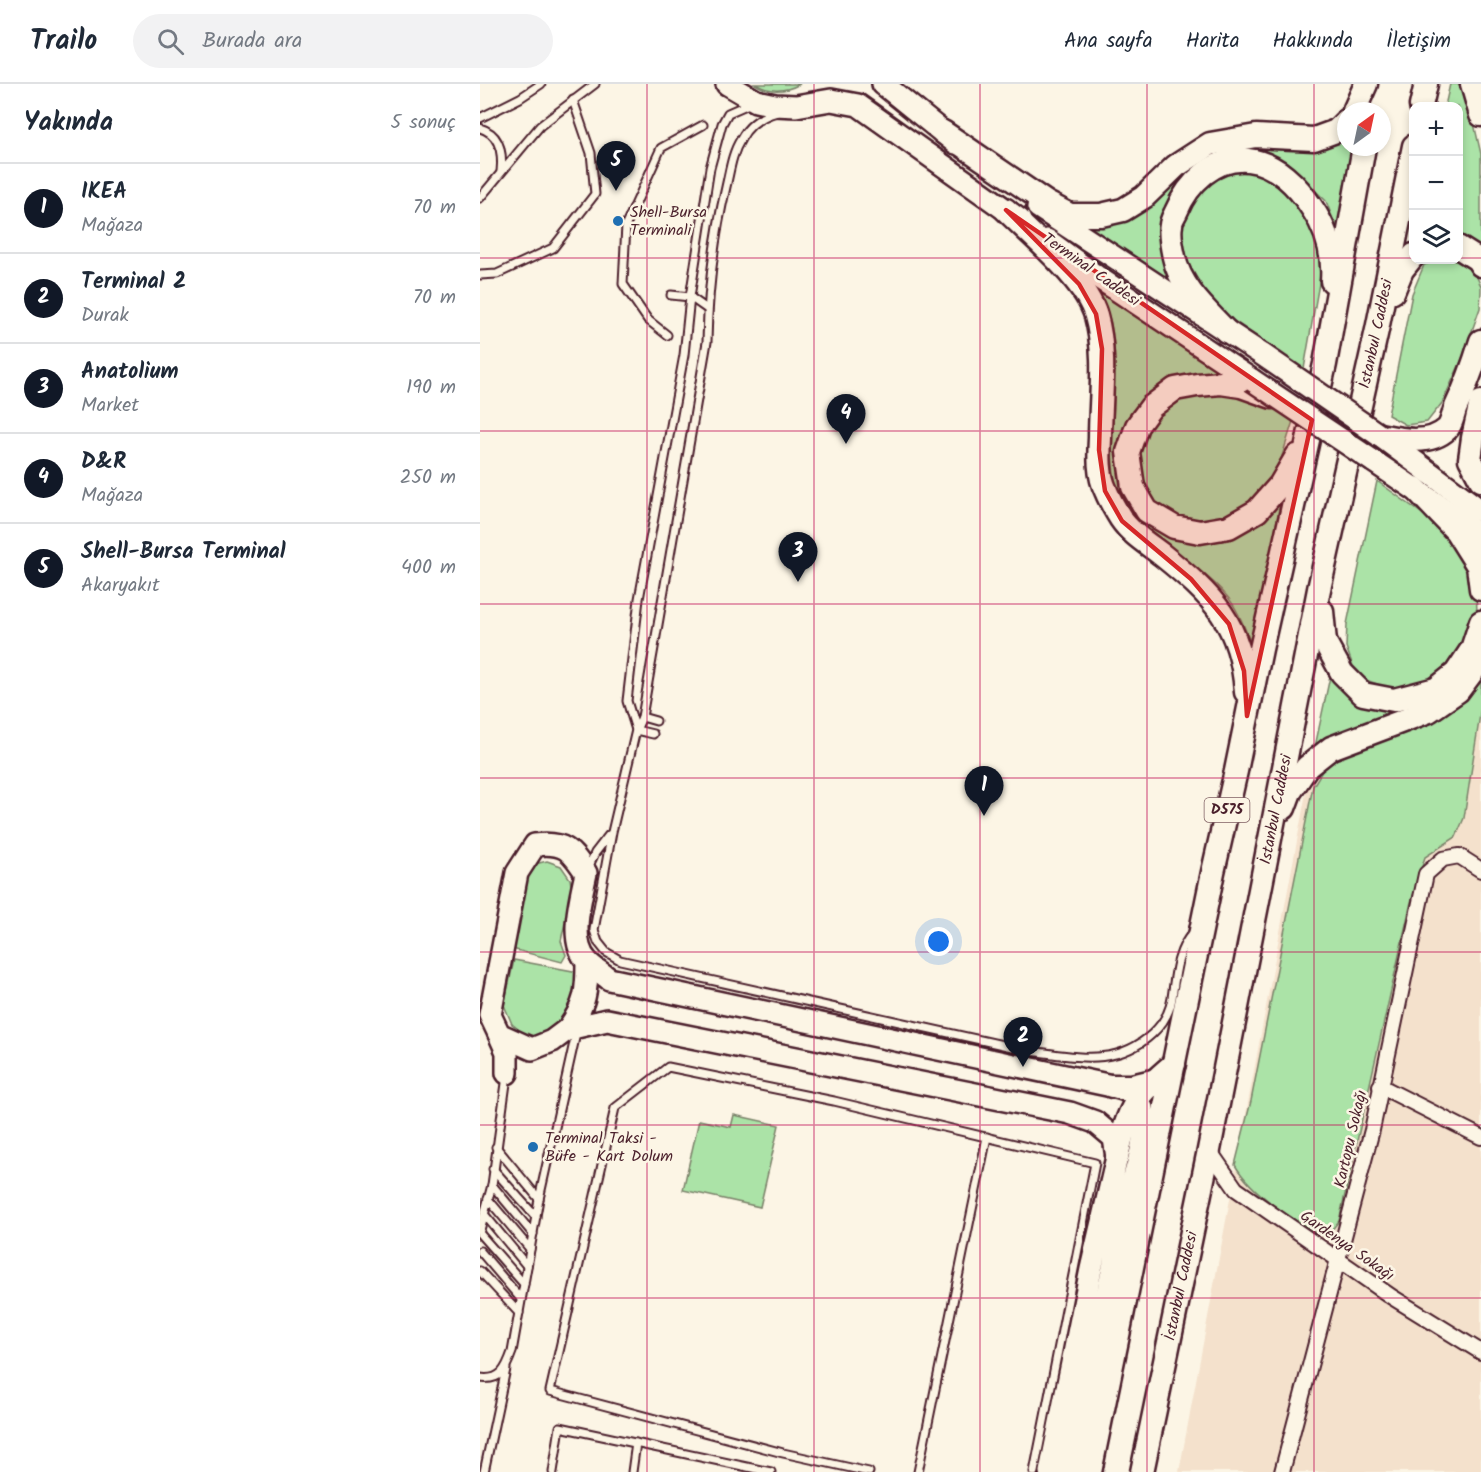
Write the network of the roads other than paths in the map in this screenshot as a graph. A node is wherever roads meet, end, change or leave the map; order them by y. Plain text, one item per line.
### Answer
1 (541, 84) edge
2 (595, 84) edge
3 (727, 84) edge
4 (824, 84) edge
5 (883, 84) edge
6 (1366, 84) edge
7 (1376, 84) edge
8 (1426, 84) edge
9 (1472, 84) edge
10 (573, 100) junction
11 (756, 101) junction
12 (1358, 102) edge
13 (1373, 102) edge
14 (1422, 102) edge
15 (800, 106) junction
16 (1480, 110) edge
17 (480, 118) edge
18 (703, 125) dead end
19 (480, 128) edge
20 (1337, 130) edge
21 (943, 132) junction
22 (1362, 156) edge
23 (1411, 156) edge
24 (501, 172) junction
25 (480, 198) edge
26 (1006, 210) junction
27 (1463, 250) edge
28 (1409, 260) edge
29 (1481, 265) edge
30 (480, 275) edge
31 (671, 295) dead end
32 (690, 297) junction
33 (707, 309) junction
34 (1226, 331) junction
35 (667, 334) dead end
36 (1481, 341) edge
37 (1326, 364) junction
38 (1247, 383) junction
39 (1362, 397) junction
40 (1284, 401) joint
41 (1481, 402) edge
42 (1379, 435) junction
43 (1309, 437) junction
44 (1481, 480) edge
45 (1415, 488) junction
46 (1481, 511) edge
47 (1481, 537) edge
48 (1319, 589) junction
49 (1481, 589) edge
50 (1481, 622) edge
51 (1481, 660) edge
52 (1247, 716) junction
53 (642, 717) junction
54 (656, 721) dead end
55 (636, 730) junction
56 (653, 734) dead end
57 (612, 832) junction
58 (1266, 852) junction
59 (1481, 870) edge
60 (586, 873) junction
61 (1203, 924) junction
62 (587, 962) junction
63 (568, 1029) junction
64 (499, 1034) junction
65 (532, 1048) junction
66 (1174, 1064) junction
67 (507, 1073) junction
68 (1154, 1081) junction
69 (1112, 1086) junction
70 (1380, 1086) junction
71 (1138, 1098) junction
72 (987, 1137) junction
73 (1481, 1137) edge
74 (496, 1147) junction
75 (1209, 1150) junction
76 (1117, 1157) junction
77 (494, 1169) junction
78 (492, 1185) junction
79 (488, 1199) junction
80 (539, 1199) junction
81 (484, 1214) junction
82 (536, 1217) junction
83 (480, 1230) edge
84 (480, 1234) edge
85 (533, 1234) junction
86 (530, 1249) junction
87 (480, 1251) edge
88 (1338, 1260) junction
89 (527, 1266) junction
90 (480, 1270) edge
91 (524, 1284) junction
92 (521, 1299) junction
93 (519, 1313) junction
94 (1481, 1352) edge
95 (506, 1369) junction
96 (480, 1378) edge
97 (636, 1443) junction
98 (484, 1472) edge
99 (553, 1472) edge
100 (632, 1472) edge
101 (771, 1472) edge
102 (869, 1472) edge
103 (918, 1472) edge
104 (1034, 1472) edge
105 (1050, 1472) edge
106 (1070, 1472) edge
107 (1090, 1472) edge
108 (1142, 1472) edge
109 (1282, 1472) edge

1 - 17 lane
2 - 10 lane
3 - 11 main road, Terminal Caddesi
4 - 15 main road
5 - 21 main road, Terminal Caddesi
6 - 12 highway
7 - 13 highway
8 - 14 highway
9 - 16 highway
10 - 24 lane
10 - 30 lane
11 - 15 main road, Terminal Caddesi
11 - 32 lane
15 - 26 main road, Terminal Caddesi
15 - 33 lane
18 - 35 lane
19 - 24 lane
20 - 21 highway
21 - 34 main road, Terminal Caddesi
22 - 37 highway, D575
23 - 39 highway, İstanbul Caddesi
24 - 25 lane
26 - 38 main road, Terminal Caddesi
26 - 52 highway
27 - 29 highway
28 - 39 highway
31 - 32 lane
32 - 33 lane
32 - 55 lane
33 - 53 lane
34 - 37 highway
34 - 42 main road, Terminal Caddesi, bridge
36 - 42 highway
37 - 43 highway, D575
38 - 40 highway, bridge
38 - 43 highway
39 - 48 highway, İstanbul Caddesi
40 - 45 main road, bridge
41 - 44 highway
42 - 46 main road, Terminal Caddesi
43 - 52 highway, D575
45 - 47 main road
45 - 49 highway
48 - 50 highway
48 - 58 highway, İstanbul Caddesi
51 - 58 highway
52 - 61 highway, D575
53 - 54 lane
53 - 55 lane
55 - 56 lane
55 - 57 lane
57 - 60 lane
57 - 61 lane
58 - 75 highway, İstanbul Caddesi
59 - 70 street, Kartopu Sokağı
60 - 62 main road
60 - 64 main road
61 - 66 highway, D575
62 - 63 main road
62 - 69 main road
63 - 65 main road
63 - 76 main road
63 - 80 lane
64 - 65 main road
64 - 67 main road
65 - 67 main road
66 - 68 highway
66 - 107 highway, D575
67 - 74 lane
68 - 69 highway
68 - 71 highway
69 - 71 main road
70 - 73 street
70 - 88 street, Kartopu Sokağı
71 - 76 highway
71 - 106 main road
72 - 102 lane
72 - 103 lane
72 - 104 lane
74 - 77 lane
74 - 80 lane
75 - 88 street, Gardenya Sokağı
75 - 108 highway, İstanbul Caddesi
76 - 105 main road
77 - 78 lane
77 - 82 lane
78 - 79 lane
78 - 85 lane
79 - 81 lane
79 - 86 lane
80 - 82 lane
81 - 83 lane
81 - 89 lane
82 - 85 lane
84 - 91 lane
85 - 86 lane
86 - 89 lane
87 - 92 lane
88 - 94 street, Gardenya Sokağı
88 - 109 street, Kartopu Sokağı
89 - 91 lane
90 - 93 lane
91 - 92 lane
92 - 93 lane
93 - 95 lane
95 - 96 lane
95 - 98 lane
97 - 99 lane
97 - 100 lane
97 - 101 lane

